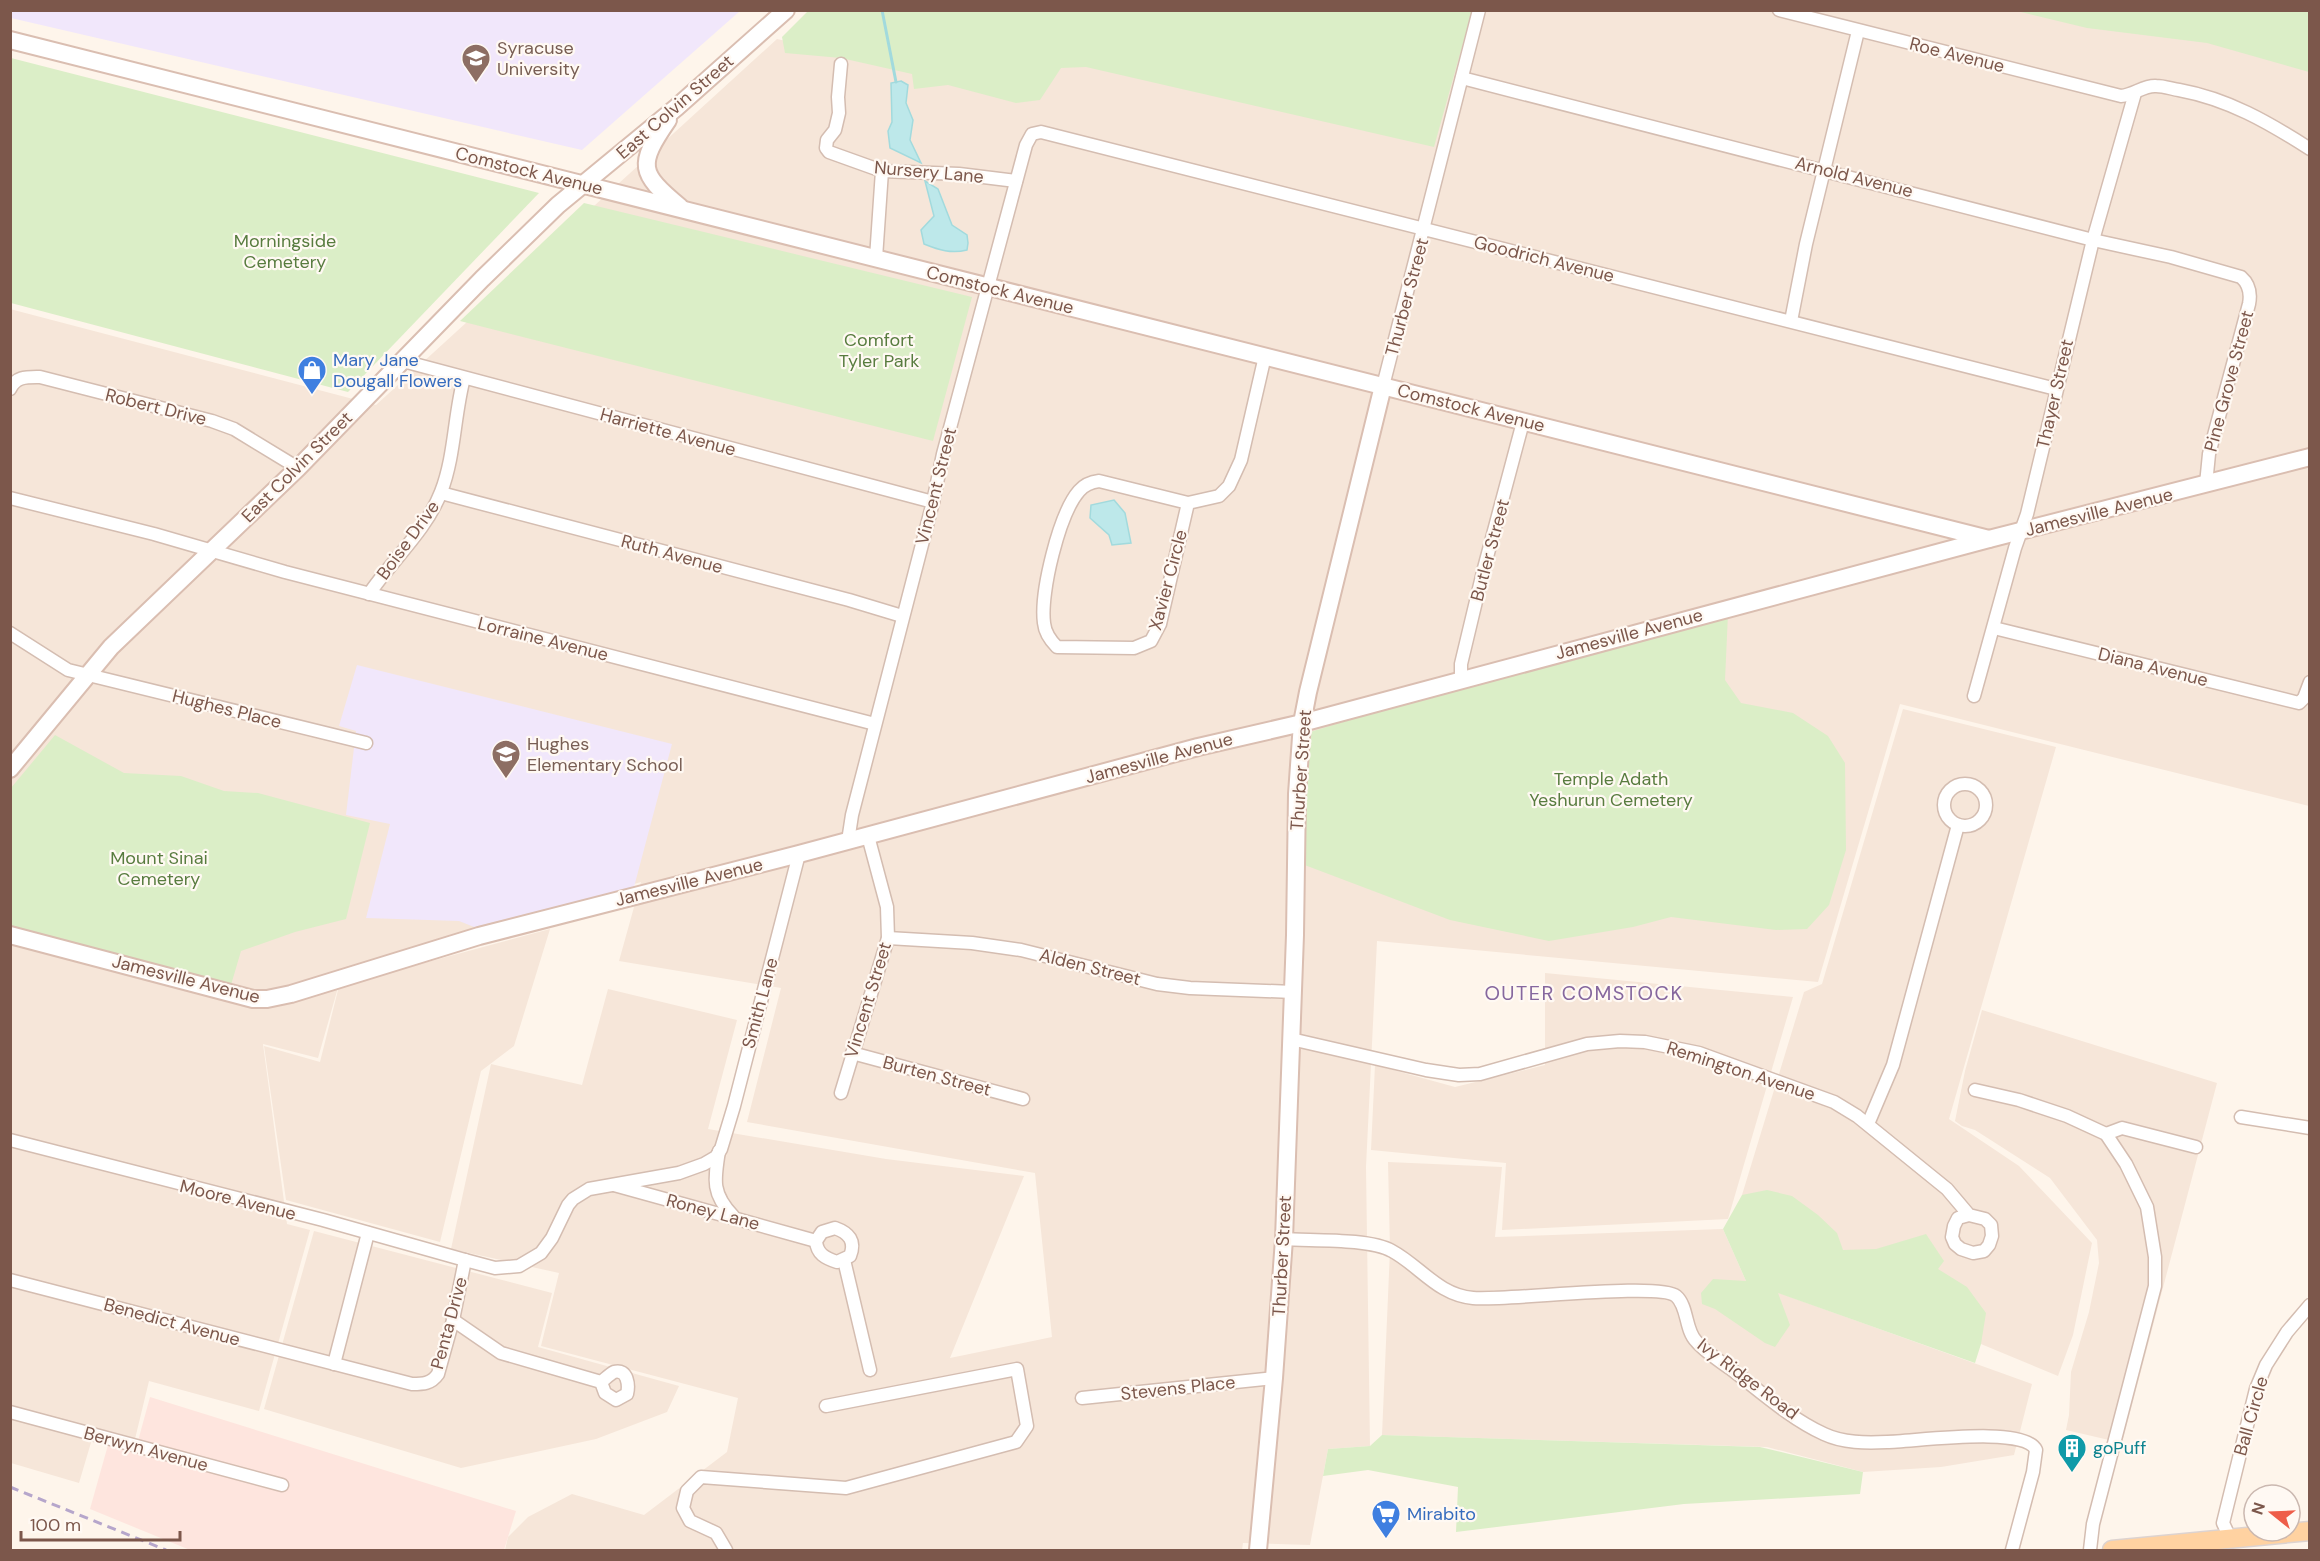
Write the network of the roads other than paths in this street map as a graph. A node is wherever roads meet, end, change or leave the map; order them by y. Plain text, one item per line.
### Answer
1 (786, 10) edge
2 (1479, 10) edge
3 (1779, 10) edge
4 (1858, 31) junction
5 (10, 40) edge
6 (841, 64) dead end
7 (1462, 78) junction
8 (2135, 93) junction
9 (677, 107) junction
10 (1032, 134) joint
11 (2310, 149) edge
12 (1826, 170) junction
13 (882, 171) junction
14 (1016, 181) junction
15 (583, 185) junction
16 (686, 211) junction
17 (1424, 230) junction
18 (2093, 240) junction
19 (876, 258) junction
20 (2244, 280) joint
21 (988, 287) junction
22 (1791, 321) junction
23 (1265, 356) junction
24 (403, 361) junction
25 (464, 378) junction
26 (1383, 386) junction
27 (10, 389) edge
28 (2056, 389) junction
29 (1522, 422) junction
30 (2310, 457) edge
31 (298, 468) junction
32 (2206, 484) junction
33 (441, 493) junction
34 (10, 498) edge
35 (933, 502) junction
36 (1188, 503) junction
37 (2021, 531) junction
38 (1989, 539) junction
39 (211, 551) junction
40 (369, 594) junction
41 (902, 616) junction
42 (1994, 628) junction
43 (10, 633) edge
44 (87, 674) junction
45 (1461, 679) junction
46 (2308, 687) edge
47 (1974, 696) dead end
48 (1302, 723) junction
49 (875, 724) junction
50 (366, 743) dead end
51 (10, 769) edge
52 (1958, 825) dead end
53 (868, 836) junction
54 (849, 841) junction
55 (798, 854) junction
56 (10, 935) edge
57 (888, 938) junction
58 (1293, 992) junction
59 (1291, 1039) junction
60 (852, 1053) junction
61 (1975, 1090) dead end
62 (841, 1093) dead end
63 (1023, 1099) dead end
64 (2241, 1117) dead end
65 (1868, 1124) junction
66 (2310, 1128) edge
67 (2106, 1134) junction
68 (10, 1140) edge
69 (2196, 1147) dead end
70 (719, 1151) junction
71 (610, 1184) junction
72 (1969, 1215) dead end
73 (734, 1217) junction
74 (369, 1233) junction
75 (1284, 1239) junction
76 (816, 1241) junction
77 (465, 1260) junction
78 (844, 1260) junction
79 (10, 1280) edge
80 (2310, 1305) edge
81 (453, 1320) junction
82 (334, 1364) junction
83 (870, 1370) dead end
84 (1274, 1378) junction
85 (601, 1382) dead end
86 (428, 1383) joint
87 (1082, 1398) dead end
88 (826, 1406) dead end
89 (10, 1412) edge
90 (282, 1485) dead end
91 (2310, 1531) edge
92 (2230, 1538) junction
93 (726, 1551) edge
94 (1258, 1551) edge
95 (2012, 1551) edge
96 (2090, 1551) edge
97 (2112, 1551) edge

1 - 9 street, East Colvin Street
2 - 7 street, Thurber Street
3 - 4 street, Roe Avenue
4 - 8 street, Roe Avenue
4 - 12 street
5 - 15 street, Comstock Avenue
6 - 13 street, Nursery Lane
7 - 12 street, Arnold Avenue
7 - 17 street, Thurber Street
8 - 11 street, Roe Avenue
8 - 18 street, Thayer Street
9 - 15 street, East Colvin Street
9 - 16 street
10 - 14 street, Vincent Street
10 - 17 street, Goodrich Avenue
12 - 18 street, Arnold Avenue
12 - 22 street
13 - 14 street, Nursery Lane
13 - 19 street
14 - 21 street, Vincent Street
15 - 16 street, Comstock Avenue
15 - 24 street, East Colvin Street
16 - 19 street, Comstock Avenue
17 - 22 street, Goodrich Avenue
17 - 26 street, Thurber Street
18 - 20 street, Arnold Avenue
18 - 28 street, Thayer Street
19 - 21 street, Comstock Avenue
20 - 32 street, Pine Grove Street
21 - 23 street, Comstock Avenue
21 - 35 street, Vincent Street
22 - 28 street, Goodrich Avenue
23 - 26 street, Comstock Avenue
23 - 36 street, Xavier Circle
24 - 25 street, Harriette Avenue
24 - 31 street, East Colvin Street
25 - 33 street, Boise Drive
25 - 35 street, Harriette Avenue
26 - 29 street, Comstock Avenue
26 - 48 street, Thurber Street
27 - 31 street, Robert Drive
28 - 37 street, Thayer Street
29 - 38 street, Comstock Avenue
29 - 45 street, Butler Street
30 - 32 street, Jamesville Avenue
31 - 39 street, East Colvin Street
32 - 37 street, Jamesville Avenue
33 - 40 street, Boise Drive
33 - 41 street, Ruth Avenue
34 - 39 street, Lorraine Avenue
35 - 41 street, Vincent Street
36 - 36 street, Xavier Circle
37 - 38 street, Jamesville Avenue
37 - 42 street, Thayer Street
38 - 45 street, Jamesville Avenue
39 - 40 street, Lorraine Avenue
39 - 44 street, East Colvin Street
40 - 49 street, Lorraine Avenue
41 - 49 street, Vincent Street
42 - 46 street, Diana Avenue
42 - 47 street, Thayer Street
43 - 44 street, Hughes Place
44 - 50 street, Hughes Place
44 - 51 street, East Colvin Street
45 - 48 street, Jamesville Avenue
48 - 53 street, Jamesville Avenue
48 - 58 street, Thurber Street
49 - 54 street, Vincent Street
52 - 65 street
53 - 54 street, Jamesville Avenue
53 - 57 street, Vincent Street
54 - 55 street, Jamesville Avenue
55 - 56 street, Jamesville Avenue
55 - 70 street, Smith Lane
57 - 58 street, Alden Street
57 - 60 street, Vincent Street
58 - 59 street, Thurber Street
59 - 65 street, Remington Avenue
59 - 75 street, Thurber Street
60 - 62 street, Vincent Street
60 - 63 street, Burten Street
61 - 67 street
64 - 66 street
65 - 72 street, Remington Avenue
67 - 69 street
67 - 96 street
68 - 74 street, Moore Avenue
70 - 71 street
70 - 73 street, Smith Lane
71 - 73 street, Roney Lane
71 - 77 street
73 - 76 street, Roney Lane
74 - 77 street, Moore Avenue
74 - 82 street
75 - 84 street, Thurber Street
75 - 95 street, Ivy Ridge Road
76 - 78 street
76 - 78 street
77 - 81 street, Penta Drive
78 - 83 street
79 - 82 street, Benedict Avenue
80 - 92 street, Ball Circle
81 - 85 street
81 - 86 street, Penta Drive
82 - 86 street, Benedict Avenue
84 - 87 street, Stevens Place
84 - 94 street, Thurber Street
88 - 93 street
89 - 90 street, Berwyn Avenue
91 - 92 main road
92 - 97 main road

